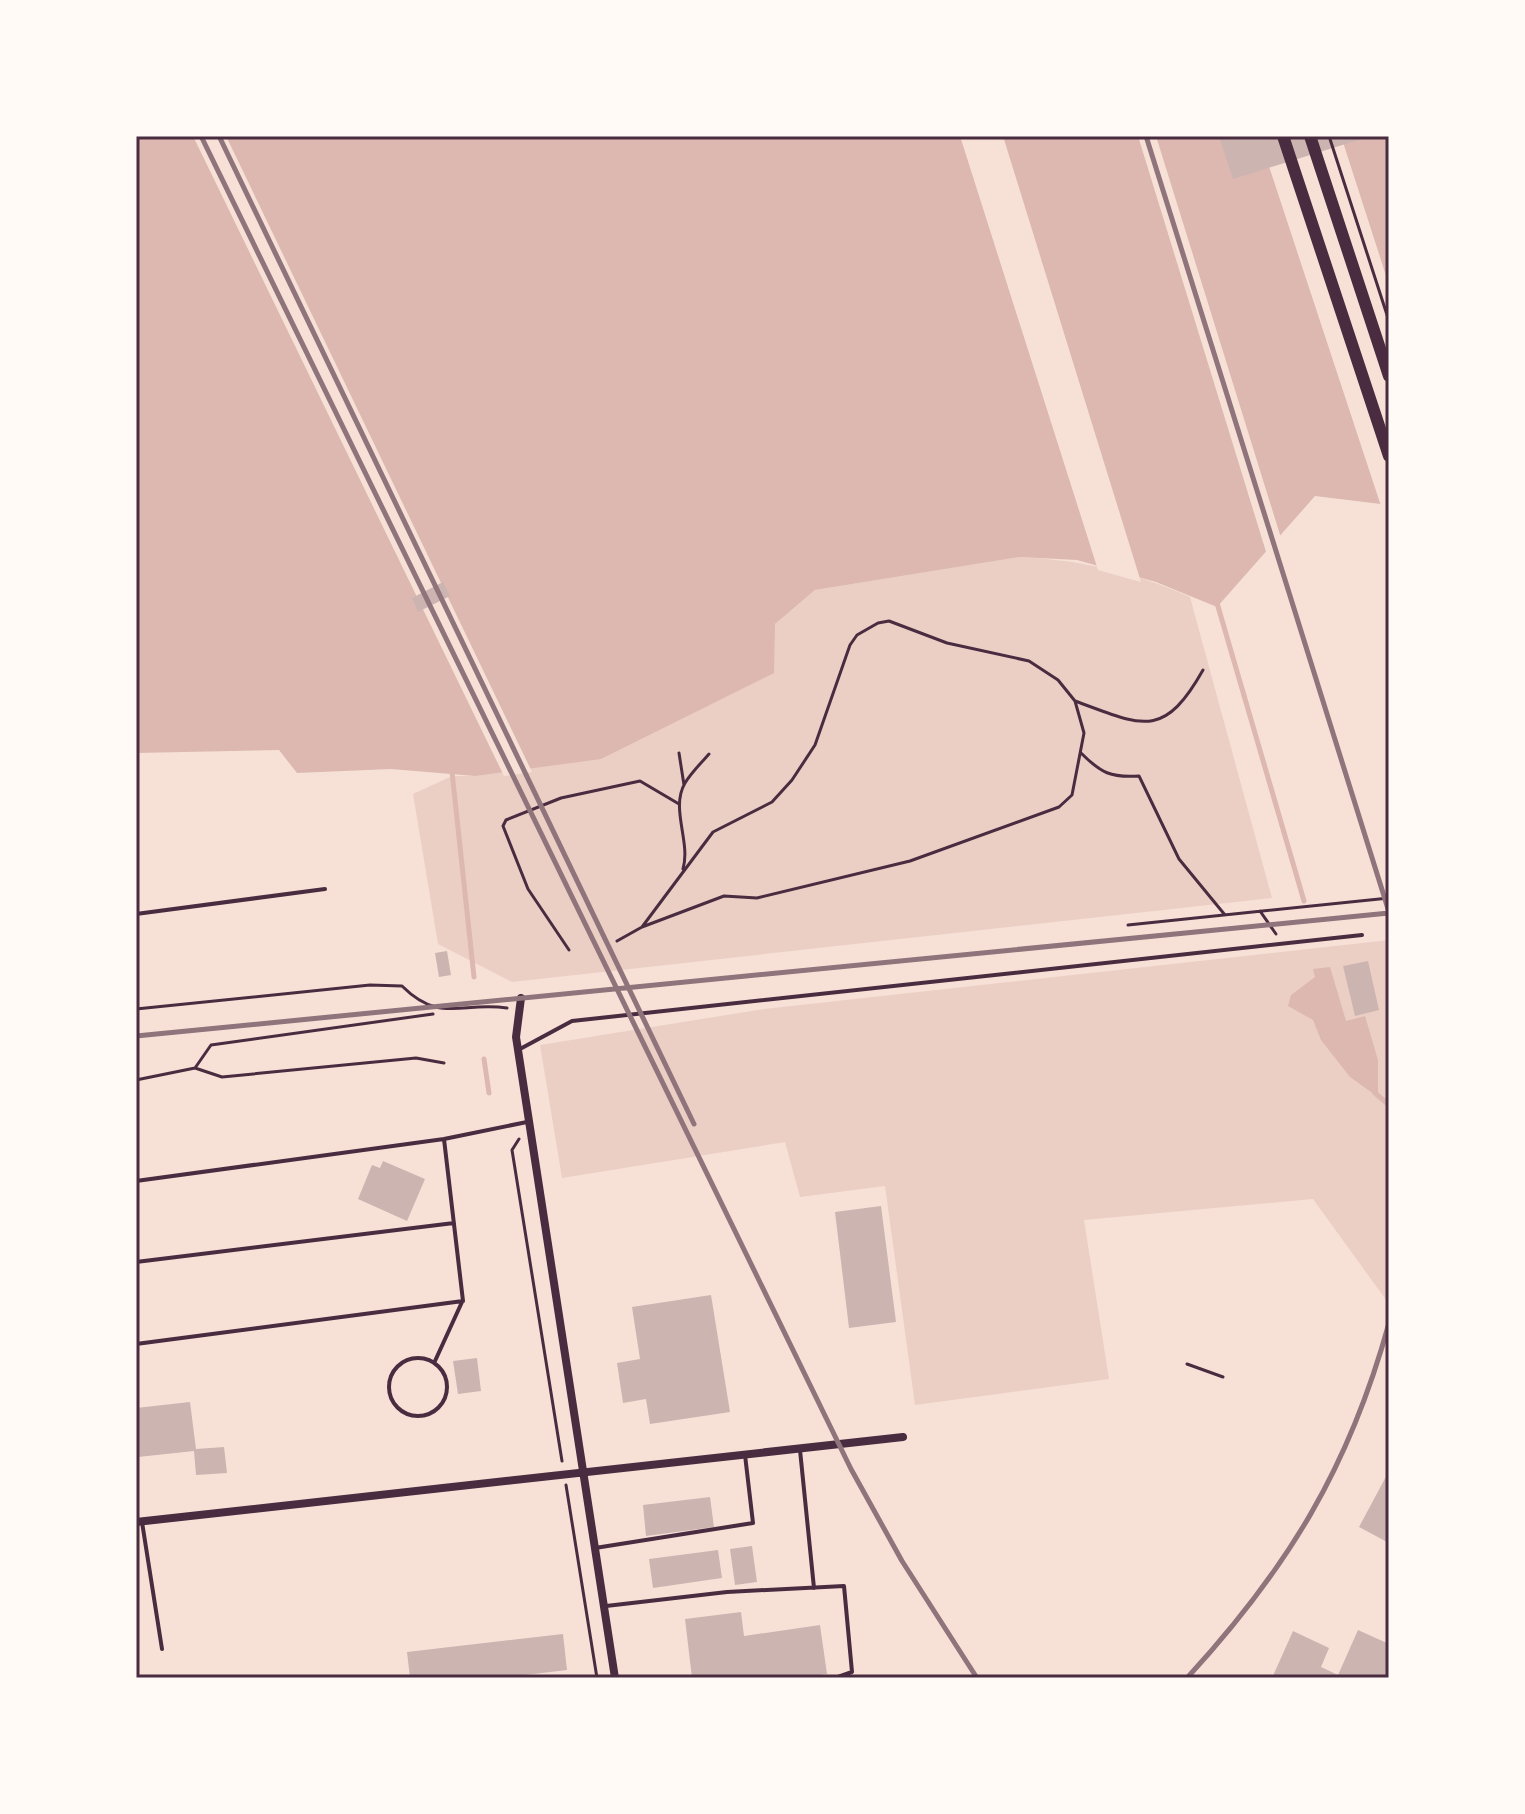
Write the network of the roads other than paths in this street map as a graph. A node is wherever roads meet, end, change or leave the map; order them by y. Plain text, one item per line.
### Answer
1 (1283, 136) edge
2 (1310, 136) edge
3 (1389, 376) edge
4 (1389, 456) edge
5 (325, 889) dead end
6 (136, 914) edge
7 (1362, 935) dead end
8 (521, 998) dead end
9 (518, 1050) junction
10 (529, 1122) junction
11 (444, 1139) junction
12 (136, 1181) edge
13 (454, 1223) junction
14 (136, 1262) edge
15 (463, 1301) junction
16 (136, 1344) edge
17 (435, 1361) junction
18 (903, 1437) dead end
19 (800, 1450) junction
20 (745, 1455) junction
21 (583, 1474) junction
22 (139, 1522) edge
23 (595, 1548) junction
24 (814, 1588) junction
25 (603, 1606) junction
26 (162, 1649) dead end
27 (615, 1678) edge
28 (835, 1678) edge

1 - 4 main road
2 - 3 main road
5 - 6 lane
7 - 9 lane
8 - 9 street
9 - 10 street
10 - 11 lane
10 - 21 street
11 - 12 lane
11 - 13 lane
13 - 14 lane
13 - 15 lane
15 - 16 lane
15 - 17 lane
17 - 17 lane
18 - 19 street
19 - 20 street
19 - 24 lane
20 - 21 street
20 - 23 lane
21 - 22 street
21 - 23 street
22 - 26 lane
23 - 25 street
24 - 25 lane
24 - 28 lane
25 - 27 street

